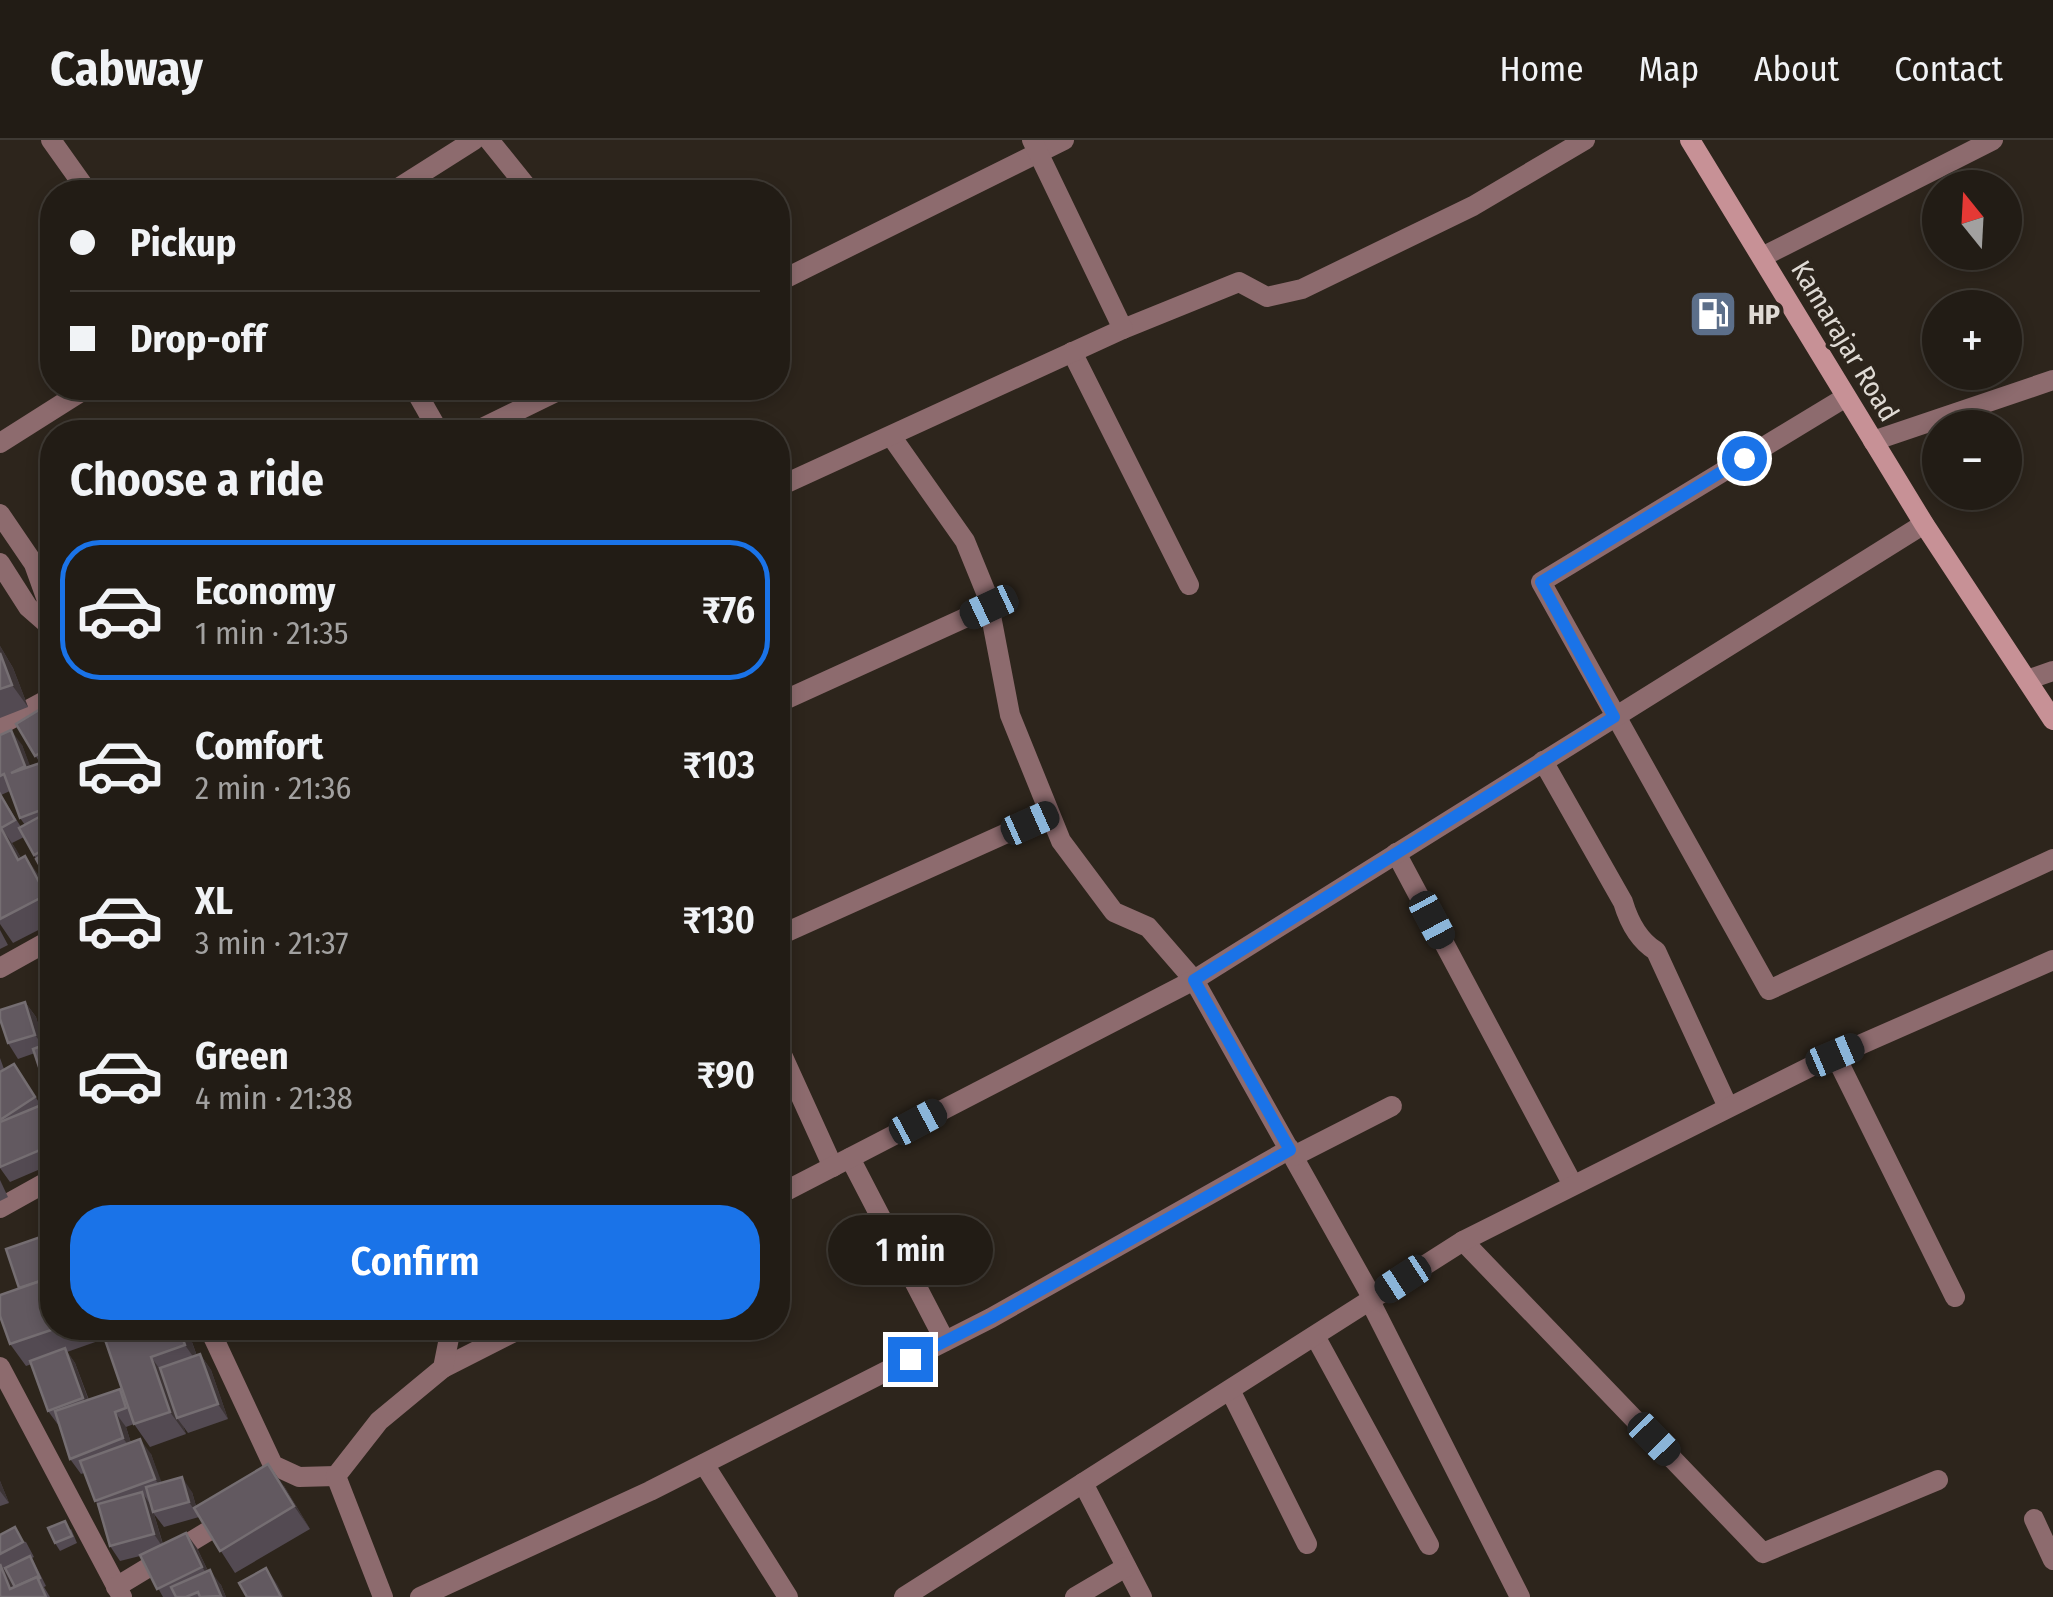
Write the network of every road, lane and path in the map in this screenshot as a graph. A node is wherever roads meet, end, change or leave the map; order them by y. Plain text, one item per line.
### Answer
1 (50, 140) edge
2 (474, 140) edge
3 (488, 140) edge
4 (1064, 140) edge
5 (1585, 140) edge
6 (1690, 140) edge
7 (1993, 140) edge
8 (1036, 146) edge
9 (79, 180) edge
10 (411, 180) edge
11 (521, 180) edge
12 (1762, 257) junction
13 (790, 276) edge
14 (1123, 329) junction
15 (1072, 352) junction
16 (2053, 380) edge
17 (1846, 397) junction
18 (68, 400) edge
19 (539, 400) edge
20 (499, 420) edge
21 (891, 436) junction
22 (1873, 441) junction
23 (0, 443) edge
24 (790, 482) edge
25 (0, 514) edge
26 (1924, 524) junction
27 (3, 575) edge
28 (40, 581) edge
29 (1188, 584) dead end
30 (989, 607) junction
31 (40, 618) edge
32 (2053, 670) edge
33 (2027, 680) junction
34 (790, 698) edge
35 (40, 703) edge
36 (1614, 717) junction
37 (2053, 720) edge
38 (0, 726) edge
39 (1543, 761) junction
40 (1049, 814) junction
41 (1396, 853) junction
42 (2053, 859) edge
43 (790, 931) edge
44 (40, 946) edge
45 (2053, 960) edge
46 (0, 968) edge
47 (1194, 980) junction
48 (1835, 1055) junction
49 (790, 1068) edge
50 (1392, 1106) dead end
51 (1728, 1108) junction
52 (1292, 1153) junction
53 (841, 1162) junction
54 (40, 1186) edge
55 (1573, 1186) junction
56 (790, 1189) edge
57 (0, 1208) edge
58 (1462, 1240) junction
59 (1955, 1296) dead end
60 (1372, 1300) junction
61 (1315, 1336) junction
62 (215, 1340) edge
63 (448, 1340) edge
64 (498, 1340) edge
65 (944, 1341) junction
66 (0, 1367) edge
67 (442, 1368) junction
68 (1230, 1390) junction
69 (704, 1464) junction
70 (336, 1476) junction
71 (1938, 1480) dead end
72 (1083, 1483) junction
73 (249, 1507) edge
74 (2034, 1519) dead end
75 (1308, 1544) dead end
76 (1429, 1545) dead end
77 (2053, 1560) edge
78 (1126, 1567) junction
79 (119, 1592) edge
80 (382, 1597) edge
81 (420, 1597) edge
82 (788, 1597) edge
83 (904, 1597) edge
84 (1075, 1597) edge
85 (1142, 1597) edge
86 (1520, 1597) edge

1 - 9 street
2 - 10 street
3 - 11 street
4 - 8 street
5 - 14 street
6 - 12 main road, Kamarajar Road
7 - 12 street
8 - 13 street
8 - 14 street
12 - 17 main road, Kamarajar Road
14 - 15 street
15 - 21 street
15 - 29 street
16 - 22 street
17 - 22 main road, Kamarajar Road
17 - 36 street
18 - 23 street
19 - 20 street
21 - 24 street
21 - 30 street
22 - 26 main road, Kamarajar Road
25 - 28 street
26 - 33 main road, Kamarajar Road
26 - 36 street
27 - 31 street
30 - 34 street
30 - 40 street
32 - 33 street
33 - 37 main road, Kamarajar Road
35 - 38 street
36 - 39 street
36 - 42 street
39 - 41 street
39 - 51 street
40 - 43 street
40 - 47 street
41 - 47 street
41 - 55 street
44 - 46 street
45 - 48 street
47 - 52 street
47 - 53 street
48 - 51 street
48 - 59 street
49 - 53 street
50 - 52 street
51 - 55 street
52 - 60 street
52 - 65 street
53 - 56 street
53 - 65 street
54 - 57 street
55 - 58 street
58 - 60 street
58 - 71 street
60 - 61 street
60 - 86 street
61 - 68 street
61 - 76 street
62 - 70 street
63 - 67 street
64 - 67 street
65 - 69 street
66 - 79 street
67 - 70 street
68 - 72 street
68 - 75 street
69 - 81 street
69 - 82 street
70 - 80 street
72 - 78 street
72 - 83 street
73 - 79 street
74 - 77 street
78 - 84 street
78 - 85 street

